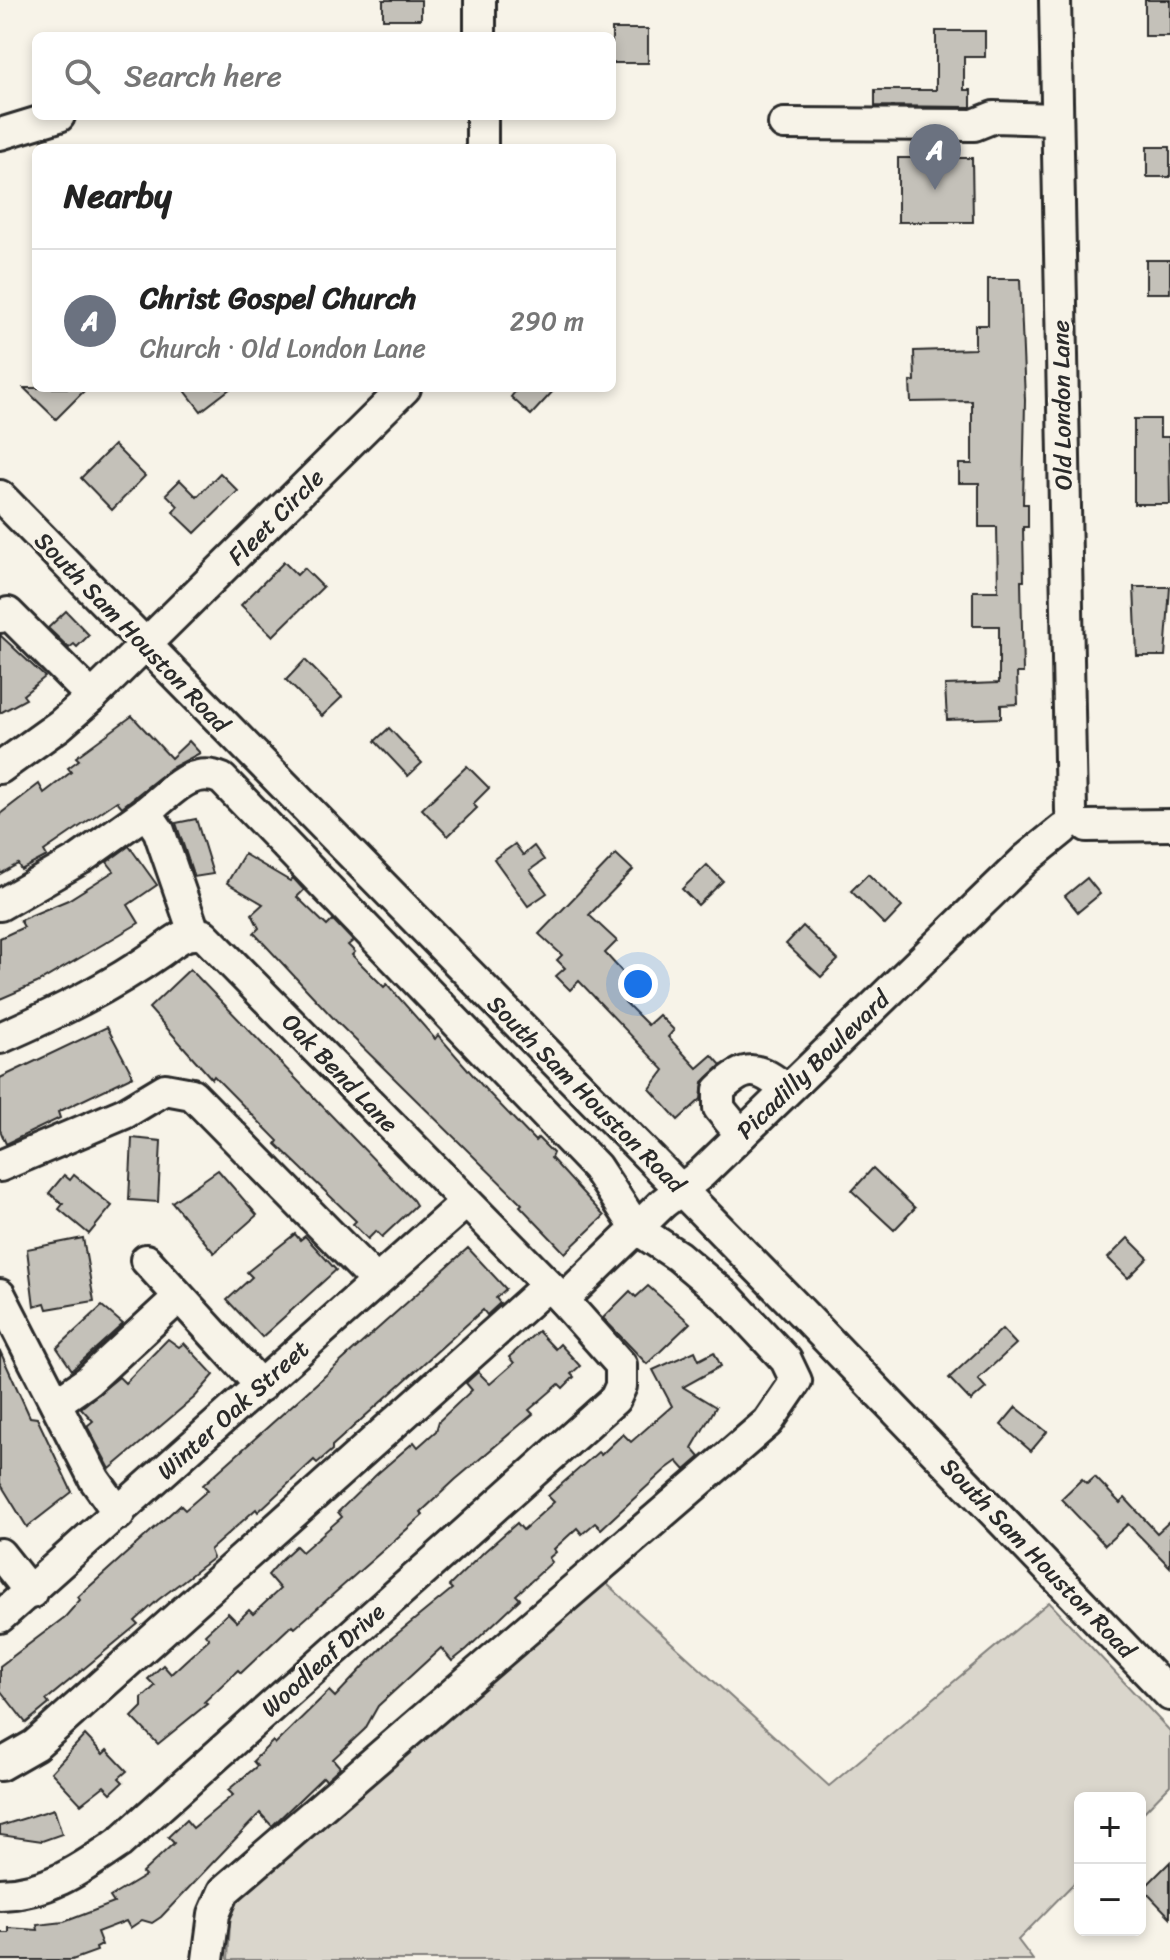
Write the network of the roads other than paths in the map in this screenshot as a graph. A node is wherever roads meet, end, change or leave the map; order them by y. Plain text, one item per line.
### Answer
1 (480, 0) edge
2 (1055, 0) edge
3 (480, 32) edge
4 (1055, 119) junction
5 (46, 120) edge
6 (482, 120) edge
7 (784, 124) dead end
8 (0, 134) edge
9 (482, 144) edge
10 (401, 392) edge
11 (0, 496) edge
12 (0, 617) edge
13 (146, 646) junction
14 (92, 697) junction
15 (0, 768) edge
16 (146, 812) junction
17 (1074, 822) junction
18 (1170, 825) edge
19 (0, 905) edge
20 (194, 932) junction
21 (0, 1038) edge
22 (786, 1089) junction
23 (741, 1135) junction
24 (0, 1166) edge
25 (682, 1191) junction
26 (466, 1202) junction
27 (637, 1229) junction
28 (146, 1260) dead end
29 (376, 1281) junction
30 (556, 1292) junction
31 (0, 1295) edge
32 (179, 1297) junction
33 (261, 1386) junction
34 (621, 1386) joint
35 (56, 1403) junction
36 (119, 1514) junction
37 (0, 1554) edge
38 (31, 1593) junction
39 (0, 1617) edge
40 (1170, 1695) edge
41 (0, 1765) edge
42 (0, 1894) edge
43 (208, 1960) edge

1 - 3 street
2 - 4 street, Old London Lane
4 - 7 street
4 - 17 street, Old London Lane
5 - 8 street
6 - 9 street
10 - 13 street, Fleet Circle
11 - 13 street, South Sam Houston Road
12 - 14 street
13 - 14 street, Fleet Circle
13 - 25 street, South Sam Houston Road
14 - 15 street, Fleet Circle
16 - 19 street
16 - 20 street
16 - 27 street
17 - 18 street
17 - 22 street, Picadilly Boulevard
20 - 21 street
20 - 26 street, Oak Bend Lane
22 - 23 street, Picadilly Boulevard
22 - 23 street
23 - 25 street, Picadilly Boulevard
24 - 29 street
25 - 27 street, Picadilly Boulevard
25 - 40 street, South Sam Houston Road
26 - 29 street, Winter Oak Street
26 - 30 street, Oak Bend Lane
27 - 30 street, Picadilly Boulevard
27 - 43 street
28 - 32 street
29 - 33 street, Winter Oak Street
30 - 34 street, Oak Bend Lane
30 - 41 street, Picadilly Boulevard
31 - 35 street
32 - 33 street
32 - 35 street
33 - 36 street, Winter Oak Street
34 - 42 street, Woodleaf Drive
35 - 36 street
36 - 38 street, Winter Oak Street
37 - 38 street
38 - 39 street, Winter Oak Street

